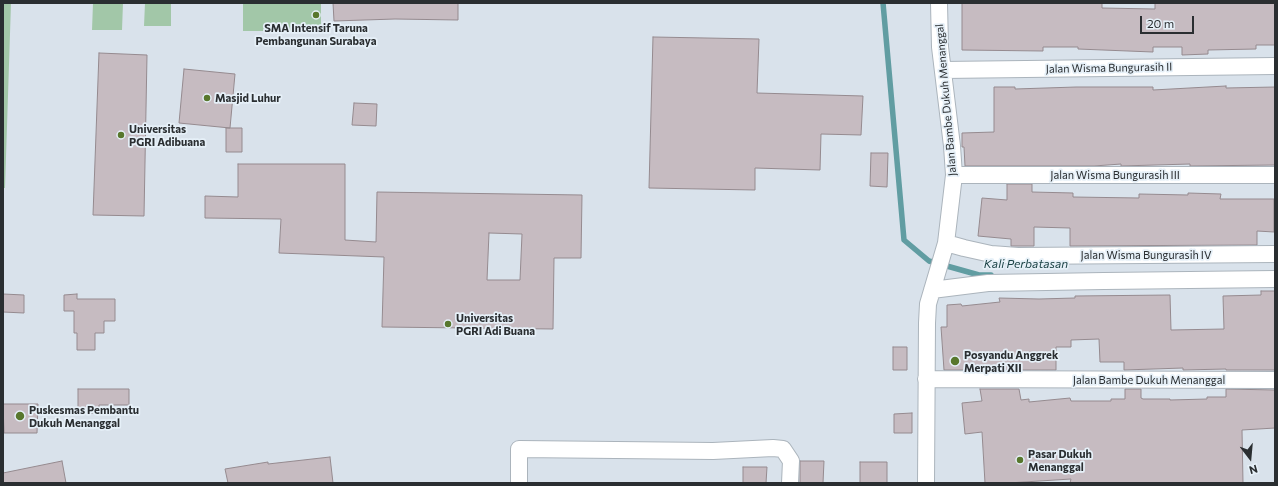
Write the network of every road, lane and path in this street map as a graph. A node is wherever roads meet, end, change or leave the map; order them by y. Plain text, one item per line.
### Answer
1 (939, 3) edge
2 (1275, 66) edge
3 (943, 70) junction
4 (954, 175) junction
5 (1275, 175) edge
6 (944, 248) junction
7 (1275, 254) edge
8 (1275, 279) edge
9 (932, 288) junction
10 (926, 379) junction
11 (1275, 380) edge
12 (519, 483) edge
13 (790, 483) edge
14 (926, 483) edge

1 - 3 street, Jalan Bambe Dukuh Menanggal
2 - 3 street, Jalan Wisma Bungurasih II
3 - 4 street, Jalan Bambe Dukuh Menanggal
4 - 5 street, Jalan Wisma Bungurasih III
4 - 6 street, Jalan Bambe Dukuh Menanggal
6 - 7 street, Jalan Wisma Bungurasih IV
6 - 9 street, Jalan Bambe Dukuh Menanggal
8 - 9 street
9 - 10 street, Jalan Bambe Dukuh Menanggal
10 - 11 street, Jalan Bambe Dukuh Menanggal
10 - 14 street, Jalan Bambe Dukuh Menanggal
12 - 13 street

